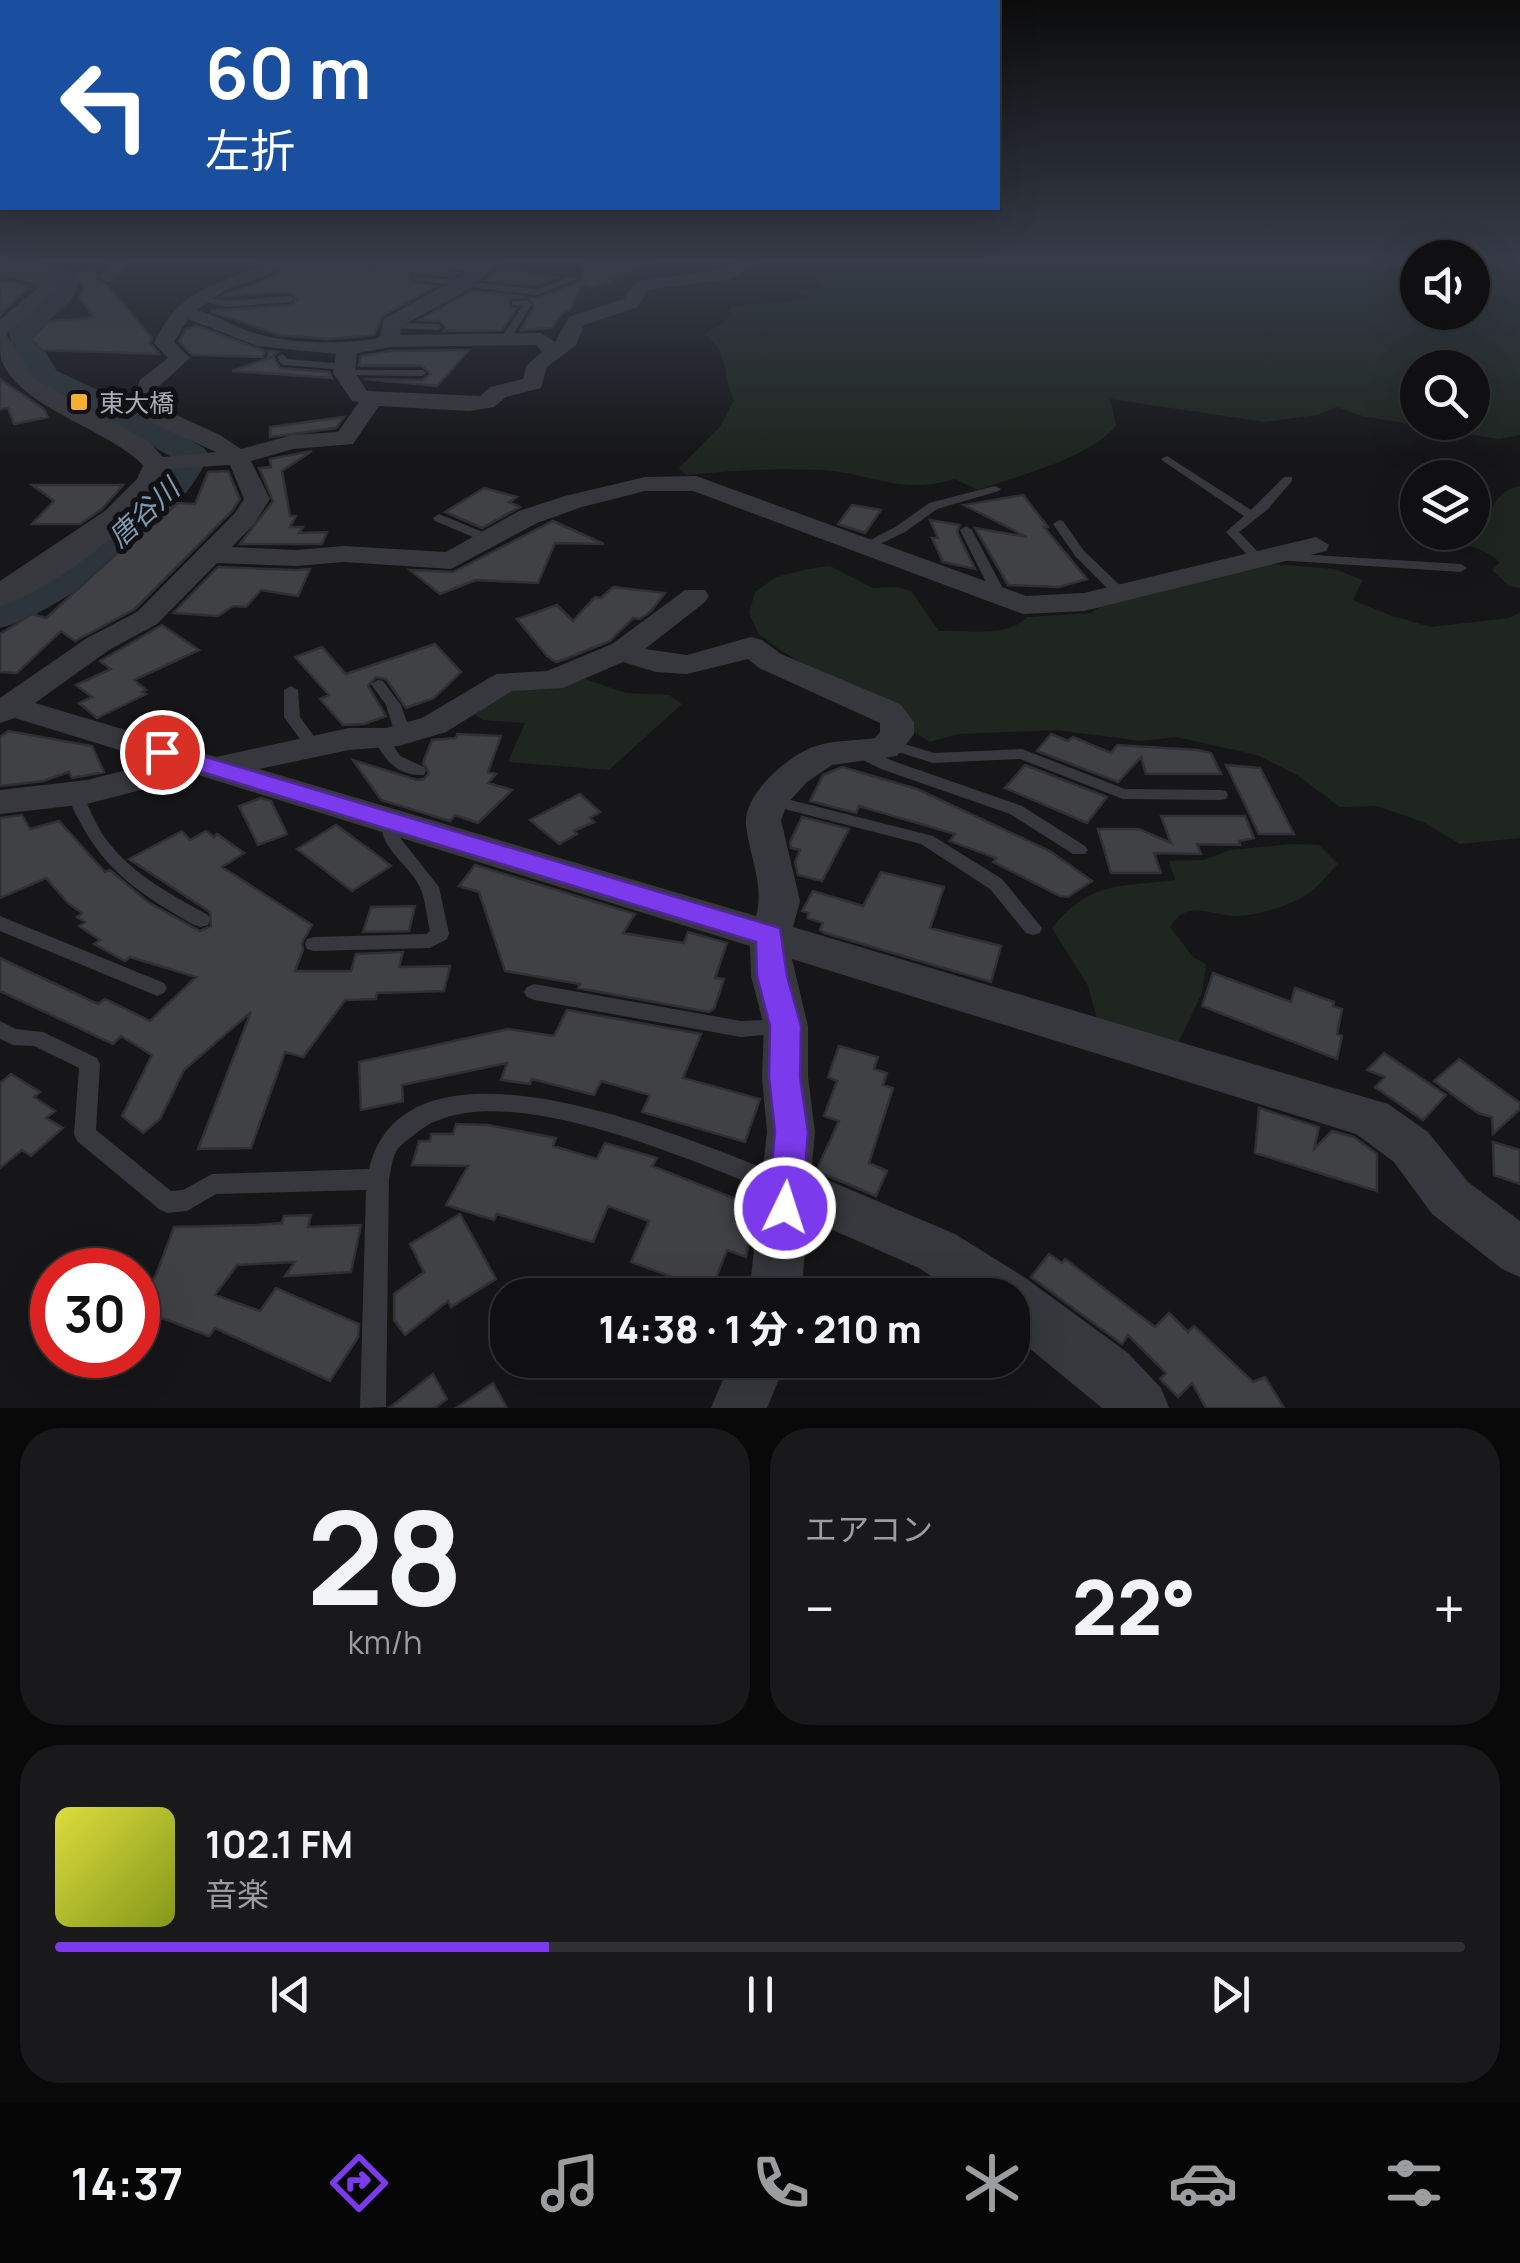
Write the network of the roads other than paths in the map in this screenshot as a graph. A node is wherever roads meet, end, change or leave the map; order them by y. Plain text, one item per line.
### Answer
1 (177, 326) edge
2 (225, 326) edge
3 (395, 326) edge
4 (514, 326) edge
5 (574, 326) edge
6 (438, 327) dead end
7 (389, 333) junction
8 (0, 339) edge
9 (506, 339) junction
10 (554, 352) junction
11 (282, 357) dead end
12 (345, 363) junction
13 (422, 374) dead end
14 (102, 391) dead end
15 (372, 400) junction
16 (120, 412) junction
17 (239, 457) junction
18 (1167, 459) dead end
19 (166, 465) junction
20 (1288, 478) dead end
21 (995, 489) dead end
22 (1250, 515) junction
23 (439, 518) dead end
24 (1058, 524) dead end
25 (966, 530) dead end
26 (491, 540) junction
27 (1316, 545) dead end
28 (863, 547) junction
29 (210, 554) junction
30 (1261, 557) junction
31 (1461, 568) dead end
32 (1119, 592) junction
33 (0, 595) edge
34 (695, 596) dead end
35 (1002, 600) junction
36 (623, 652) junction
37 (378, 684) dead end
38 (291, 690) dead end
39 (4, 707) edge
40 (392, 736) junction
41 (312, 746) junction
42 (876, 749) junction
43 (207, 765) junction
44 (418, 771) dead end
45 (74, 793) junction
46 (1220, 795) dead end
47 (771, 800) junction
48 (0, 802) edge
49 (389, 820) junction
50 (1079, 850) dead end
51 (201, 920) dead end
52 (0, 923) edge
53 (1033, 928) dead end
54 (770, 936) junction
55 (314, 944) dead end
56 (157, 988) dead end
57 (534, 992) dead end
58 (786, 1026) junction
59 (0, 1029) edge
60 (378, 1179) junction
61 (786, 1186) junction
62 (1520, 1252) edge
63 (777, 1278) edge
64 (978, 1278) edge
65 (1030, 1314) edge
66 (752, 1378) edge
67 (373, 1407) edge
68 (739, 1408) edge
69 (1140, 1408) edge

1 - 16 street
2 - 12 street
3 - 7 street
4 - 9 lane
5 - 10 street
6 - 7 lane
7 - 9 street
7 - 12 street
8 - 16 street
9 - 10 street
10 - 15 street
11 - 12 lane
12 - 13 lane
12 - 15 street
14 - 16 lane
15 - 17 street
16 - 17 street
16 - 19 street
17 - 19 street
17 - 29 street
18 - 22 lane
19 - 33 street
20 - 22 lane
21 - 28 lane
22 - 30 lane
23 - 26 lane
24 - 32 lane
25 - 35 lane
26 - 28 street
26 - 29 street
27 - 30 street
28 - 35 street
29 - 39 street
30 - 31 lane
30 - 32 street
32 - 35 street
34 - 36 street
36 - 40 street
36 - 42 street
37 - 40 lane
38 - 41 lane
39 - 43 street
40 - 41 street
40 - 44 lane
41 - 43 street
42 - 46 lane
42 - 47 street
42 - 50 lane
43 - 45 street
43 - 49 street
45 - 48 street
45 - 51 lane
47 - 53 lane
47 - 54 street
49 - 54 street
49 - 55 lane
52 - 56 lane
54 - 58 street
54 - 62 street
57 - 58 lane
58 - 61 street
59 - 60 lane
60 - 61 lane
60 - 67 lane
61 - 63 street
61 - 64 street
65 - 69 street
66 - 68 street

